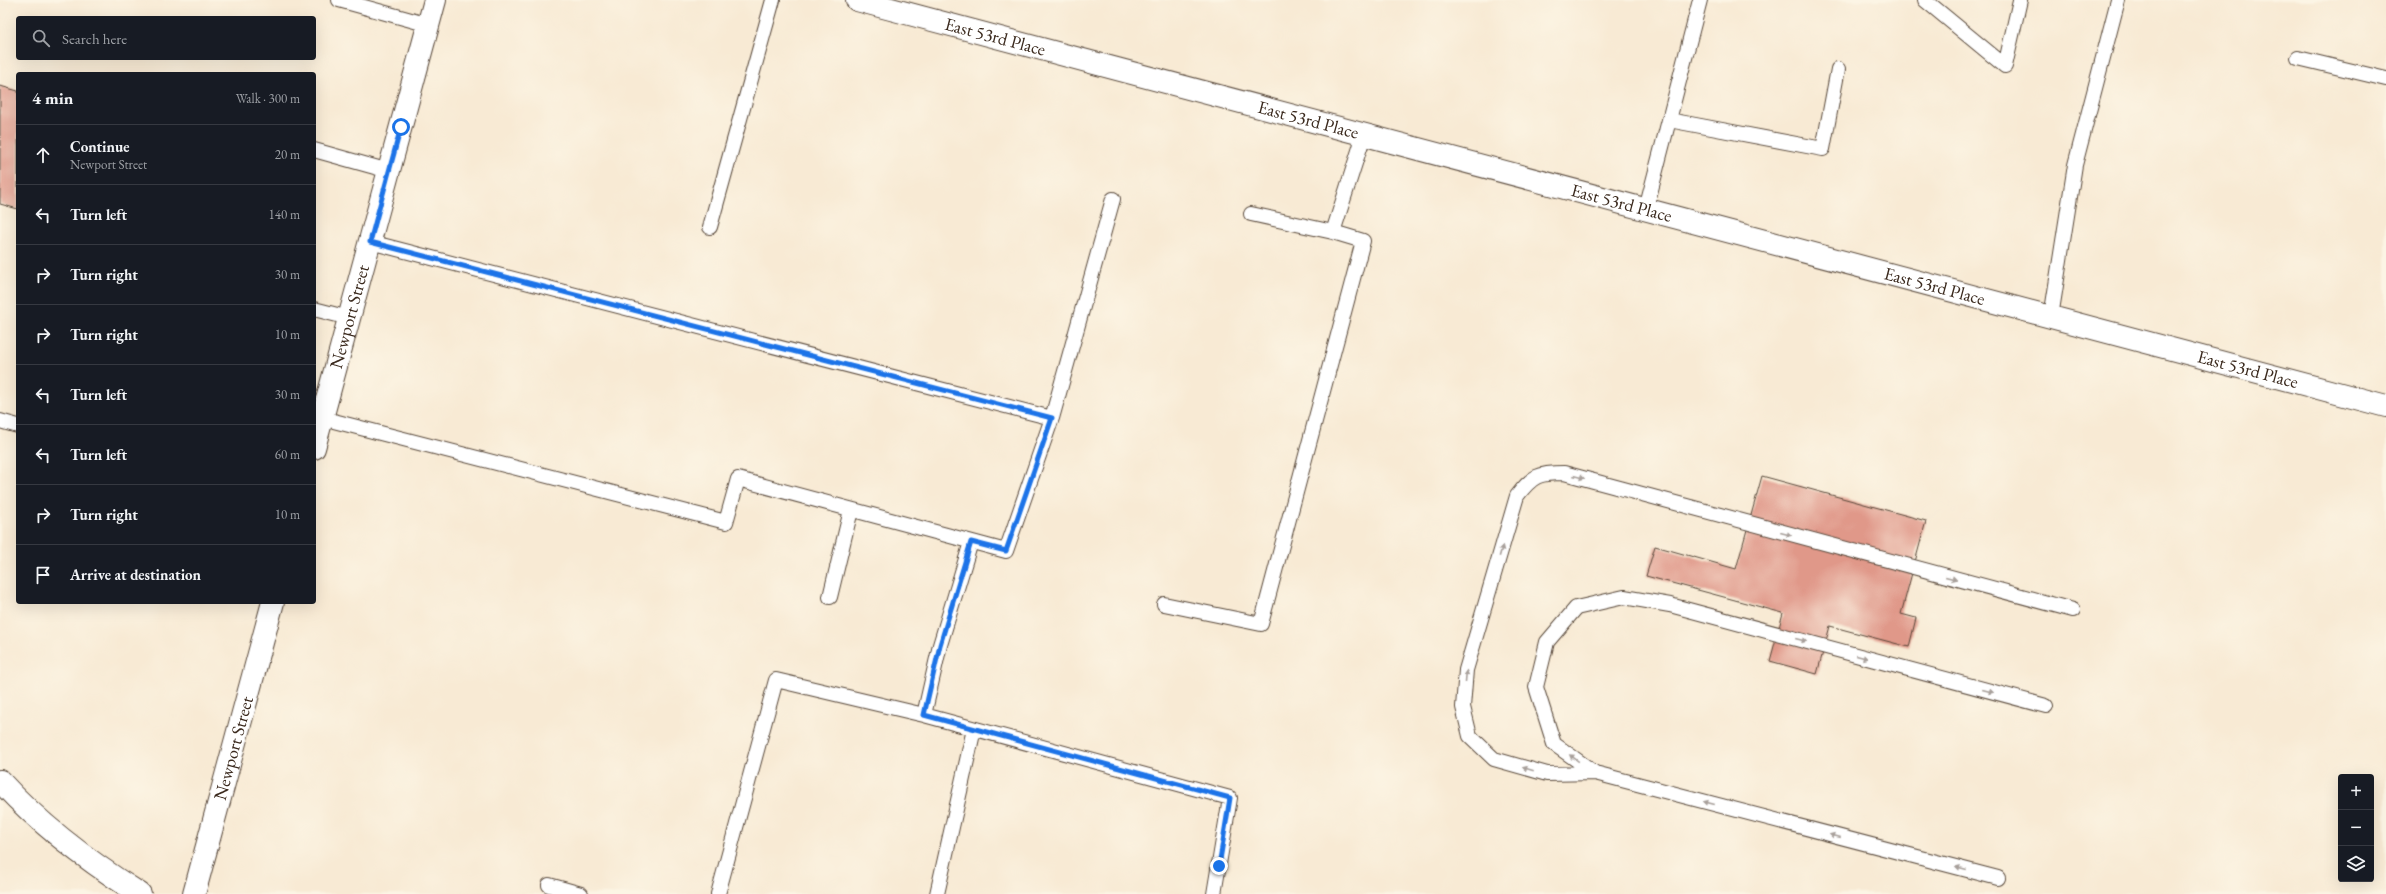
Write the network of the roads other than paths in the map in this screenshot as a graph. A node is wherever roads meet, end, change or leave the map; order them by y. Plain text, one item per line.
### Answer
1 (339, 0) edge
2 (436, 0) edge
3 (773, 0) edge
4 (856, 0) edge
5 (1700, 0) edge
6 (1926, 0) edge
7 (2020, 0) edge
8 (2118, 0) edge
9 (429, 25) junction
10 (2298, 58) dead end
11 (1838, 70) dead end
12 (2386, 79) edge
13 (1669, 120) junction
14 (1364, 135) junction
15 (316, 151) edge
16 (389, 171) junction
17 (1113, 199) dead end
18 (1646, 209) junction
19 (1251, 214) dead end
20 (710, 227) dead end
21 (1333, 232) junction
22 (370, 242) junction
23 (316, 310) edge
24 (2051, 317) junction
25 (349, 318) junction
26 (2386, 406) edge
27 (322, 418) junction
28 (1052, 418) junction
29 (0, 421) edge
30 (16, 425) edge
31 (316, 440) edge
32 (851, 510) junction
33 (971, 542) junction
34 (830, 597) dead end
35 (272, 604) edge
36 (1164, 604) dead end
37 (2073, 610) dead end
38 (2046, 706) dead end
39 (924, 715) junction
40 (974, 728) junction
41 (1595, 773) junction
42 (0, 782) edge
43 (1998, 878) dead end
44 (549, 885) dead end
45 (140, 894) edge
46 (194, 894) edge
47 (581, 894) edge
48 (718, 894) edge
49 (937, 894) edge
50 (1214, 894) edge

1 - 9 lane
2 - 9 street, Newport Street
3 - 20 lane
4 - 14 street, East 53rd Place
5 - 13 lane
6 - 7 lane
8 - 24 lane
9 - 16 street, Newport Street
10 - 12 lane
11 - 13 lane
13 - 18 lane
14 - 18 street, East 53rd Place
14 - 21 lane
15 - 16 lane
16 - 22 street, Newport Street
17 - 28 lane
18 - 24 street, East 53rd Place
19 - 21 lane
21 - 36 lane
22 - 25 street, Newport Street
22 - 28 lane
23 - 25 lane
24 - 26 street, East 53rd Place
25 - 27 street, Newport Street
27 - 31 street, Newport Street
27 - 32 lane
28 - 33 lane
29 - 30 lane
32 - 33 lane
32 - 34 lane
33 - 39 lane
35 - 46 street, Newport Street
41 -> 37 lane
41 -> 38 lane
39 - 40 lane
39 - 48 lane
40 - 49 lane
40 - 50 lane
43 -> 41 lane
42 - 45 street
44 - 47 lane

